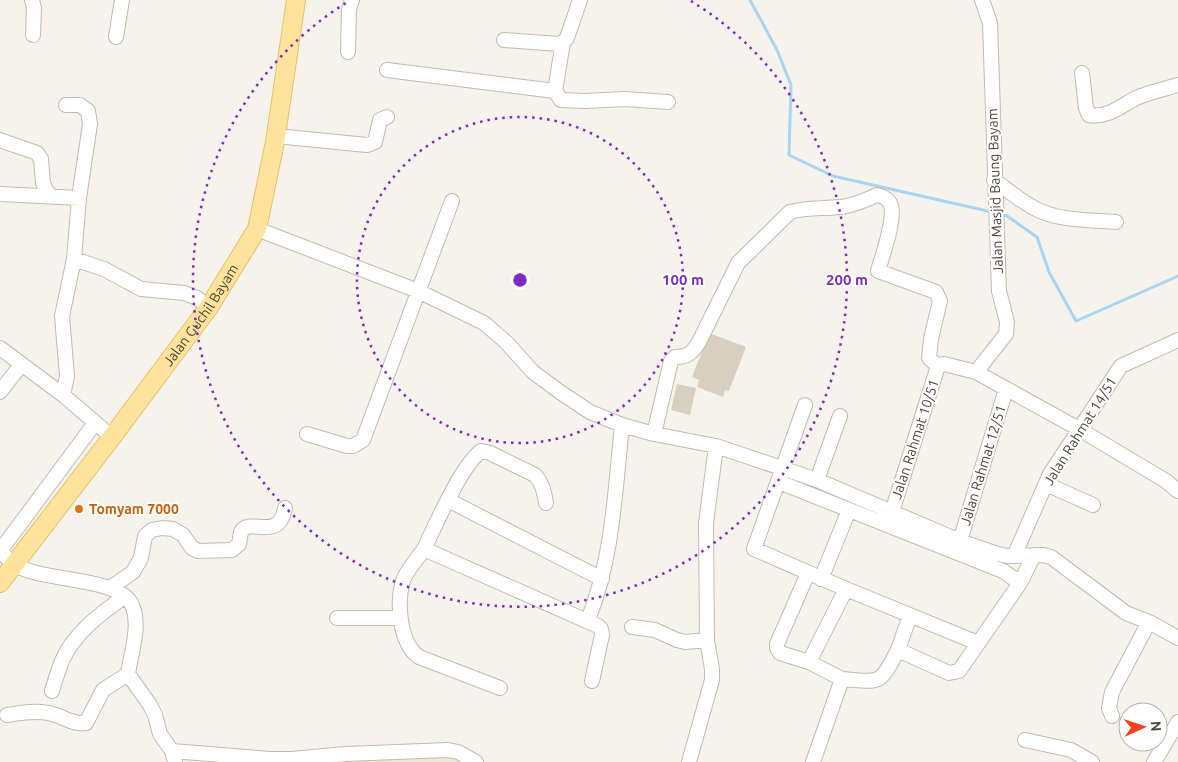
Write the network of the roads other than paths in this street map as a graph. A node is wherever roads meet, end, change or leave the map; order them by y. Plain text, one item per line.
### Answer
1 (32, 0) edge
2 (122, 0) edge
3 (296, 0) edge
4 (352, 0) edge
5 (580, 0) edge
6 (982, 0) edge
7 (33, 34) dead end
8 (116, 37) dead end
9 (504, 40) dead end
10 (564, 42) junction
11 (348, 52) dead end
12 (386, 70) dead end
13 (1082, 73) dead end
14 (1178, 85) edge
15 (555, 91) junction
16 (668, 102) dead end
17 (66, 105) dead end
18 (387, 117) dead end
19 (276, 136) junction
20 (0, 140) edge
21 (995, 187) junction
22 (0, 194) edge
23 (52, 197) junction
24 (79, 198) junction
25 (452, 201) dead end
26 (1116, 222) dead end
27 (257, 229) junction
28 (74, 259) junction
29 (418, 291) junction
30 (209, 307) junction
31 (1178, 340) edge
32 (0, 348) edge
33 (21, 365) junction
34 (938, 366) junction
35 (976, 372) junction
36 (1006, 389) junction
37 (0, 392) edge
38 (63, 395) junction
39 (805, 405) dead end
40 (840, 416) dead end
41 (96, 423) junction
42 (622, 425) junction
43 (1079, 429) junction
44 (307, 434) dead end
45 (654, 434) junction
46 (112, 437) junction
47 (716, 446) junction
48 (781, 476) junction
49 (817, 480) junction
50 (1046, 484) junction
51 (1178, 491) edge
52 (448, 500) junction
53 (546, 504) dead end
54 (1093, 505) dead end
55 (285, 508) dead end
56 (850, 510) junction
57 (892, 512) junction
58 (960, 541) junction
59 (424, 549) junction
60 (1015, 554) junction
61 (1034, 555) junction
62 (14, 565) junction
63 (808, 573) junction
64 (602, 578) junction
65 (821, 579) junction
66 (0, 583) edge
67 (1020, 583) junction
68 (110, 588) junction
69 (846, 589) junction
70 (124, 597) junction
71 (910, 616) junction
72 (337, 618) dead end
73 (400, 618) junction
74 (588, 620) junction
75 (1149, 622) junction
76 (632, 627) dead end
77 (1178, 638) edge
78 (707, 640) junction
79 (978, 643) junction
80 (898, 650) junction
81 (809, 662) junction
82 (128, 674) junction
83 (842, 679) junction
84 (592, 681) dead end
85 (500, 688) dead end
86 (52, 691) dead end
87 (7, 715) dead end
88 (1112, 716) dead end
89 (1178, 722) edge
90 (1025, 740) dead end
91 (173, 756) edge
92 (476, 762) edge
93 (689, 762) edge
94 (813, 762) edge
95 (1092, 762) edge
96 (1154, 762) edge

1 - 7 street
2 - 8 street
3 - 19 main road, Jalan Guchil Bayam
4 - 11 street
5 - 10 street
6 - 21 street, Jalan Masjid Baung Bayam
9 - 10 street
10 - 15 street
12 - 15 street
13 - 14 street
15 - 16 street
17 - 24 street
18 - 19 street
19 - 27 main road, Jalan Guchil Bayam
20 - 23 street
21 - 26 street
21 - 35 street, Jalan Masjid Baung Bayam
22 - 23 street
23 - 24 street
24 - 28 street
25 - 29 street
27 - 29 street
27 - 30 main road, Jalan Guchil Bayam
28 - 30 street
28 - 38 street
29 - 42 street
29 - 44 street
30 - 46 main road, Jalan Guchil Bayam
31 - 43 street, Jalan Rahmat 14/51
32 - 33 street
33 - 37 street
33 - 38 street
34 - 35 street
34 - 45 street
34 - 57 street, Jalan Rahmat 10/51
35 - 36 street
36 - 43 street
36 - 58 street, Jalan Rahmat 12/51
38 - 41 street
39 - 48 street
40 - 49 street
41 - 46 street
41 - 62 street
42 - 45 street
42 - 64 street
43 - 50 street, Jalan Rahmat 14/51
43 - 51 street
45 - 47 street
46 - 62 main road, Jalan Guchil Bayam
47 - 48 street
47 - 78 street
48 - 49 street
48 - 56 street
48 - 63 street
49 - 57 street
50 - 54 street
50 - 60 street, Jalan Rahmat 14/51
52 - 53 street
52 - 59 street
52 - 64 street
55 - 68 street
56 - 65 street
56 - 67 street
57 - 58 street
58 - 60 street
59 - 73 street
59 - 74 street
60 - 61 street
61 - 67 street
61 - 75 street
62 - 66 main road, Jalan Guchil Bayam
62 - 68 street
63 - 65 street
63 - 81 street
64 - 74 street
65 - 69 street
67 - 79 street
68 - 70 street
69 - 71 street
69 - 81 street
70 - 82 street
70 - 86 street
71 - 79 street
71 - 80 street
72 - 73 street
73 - 85 street
74 - 84 street
75 - 77 street
75 - 88 street
76 - 78 street
78 - 93 street
79 - 80 street
80 - 83 street
81 - 83 street
82 - 87 street
82 - 91 street
83 - 94 street
89 - 96 street
90 - 95 street
91 - 92 street

